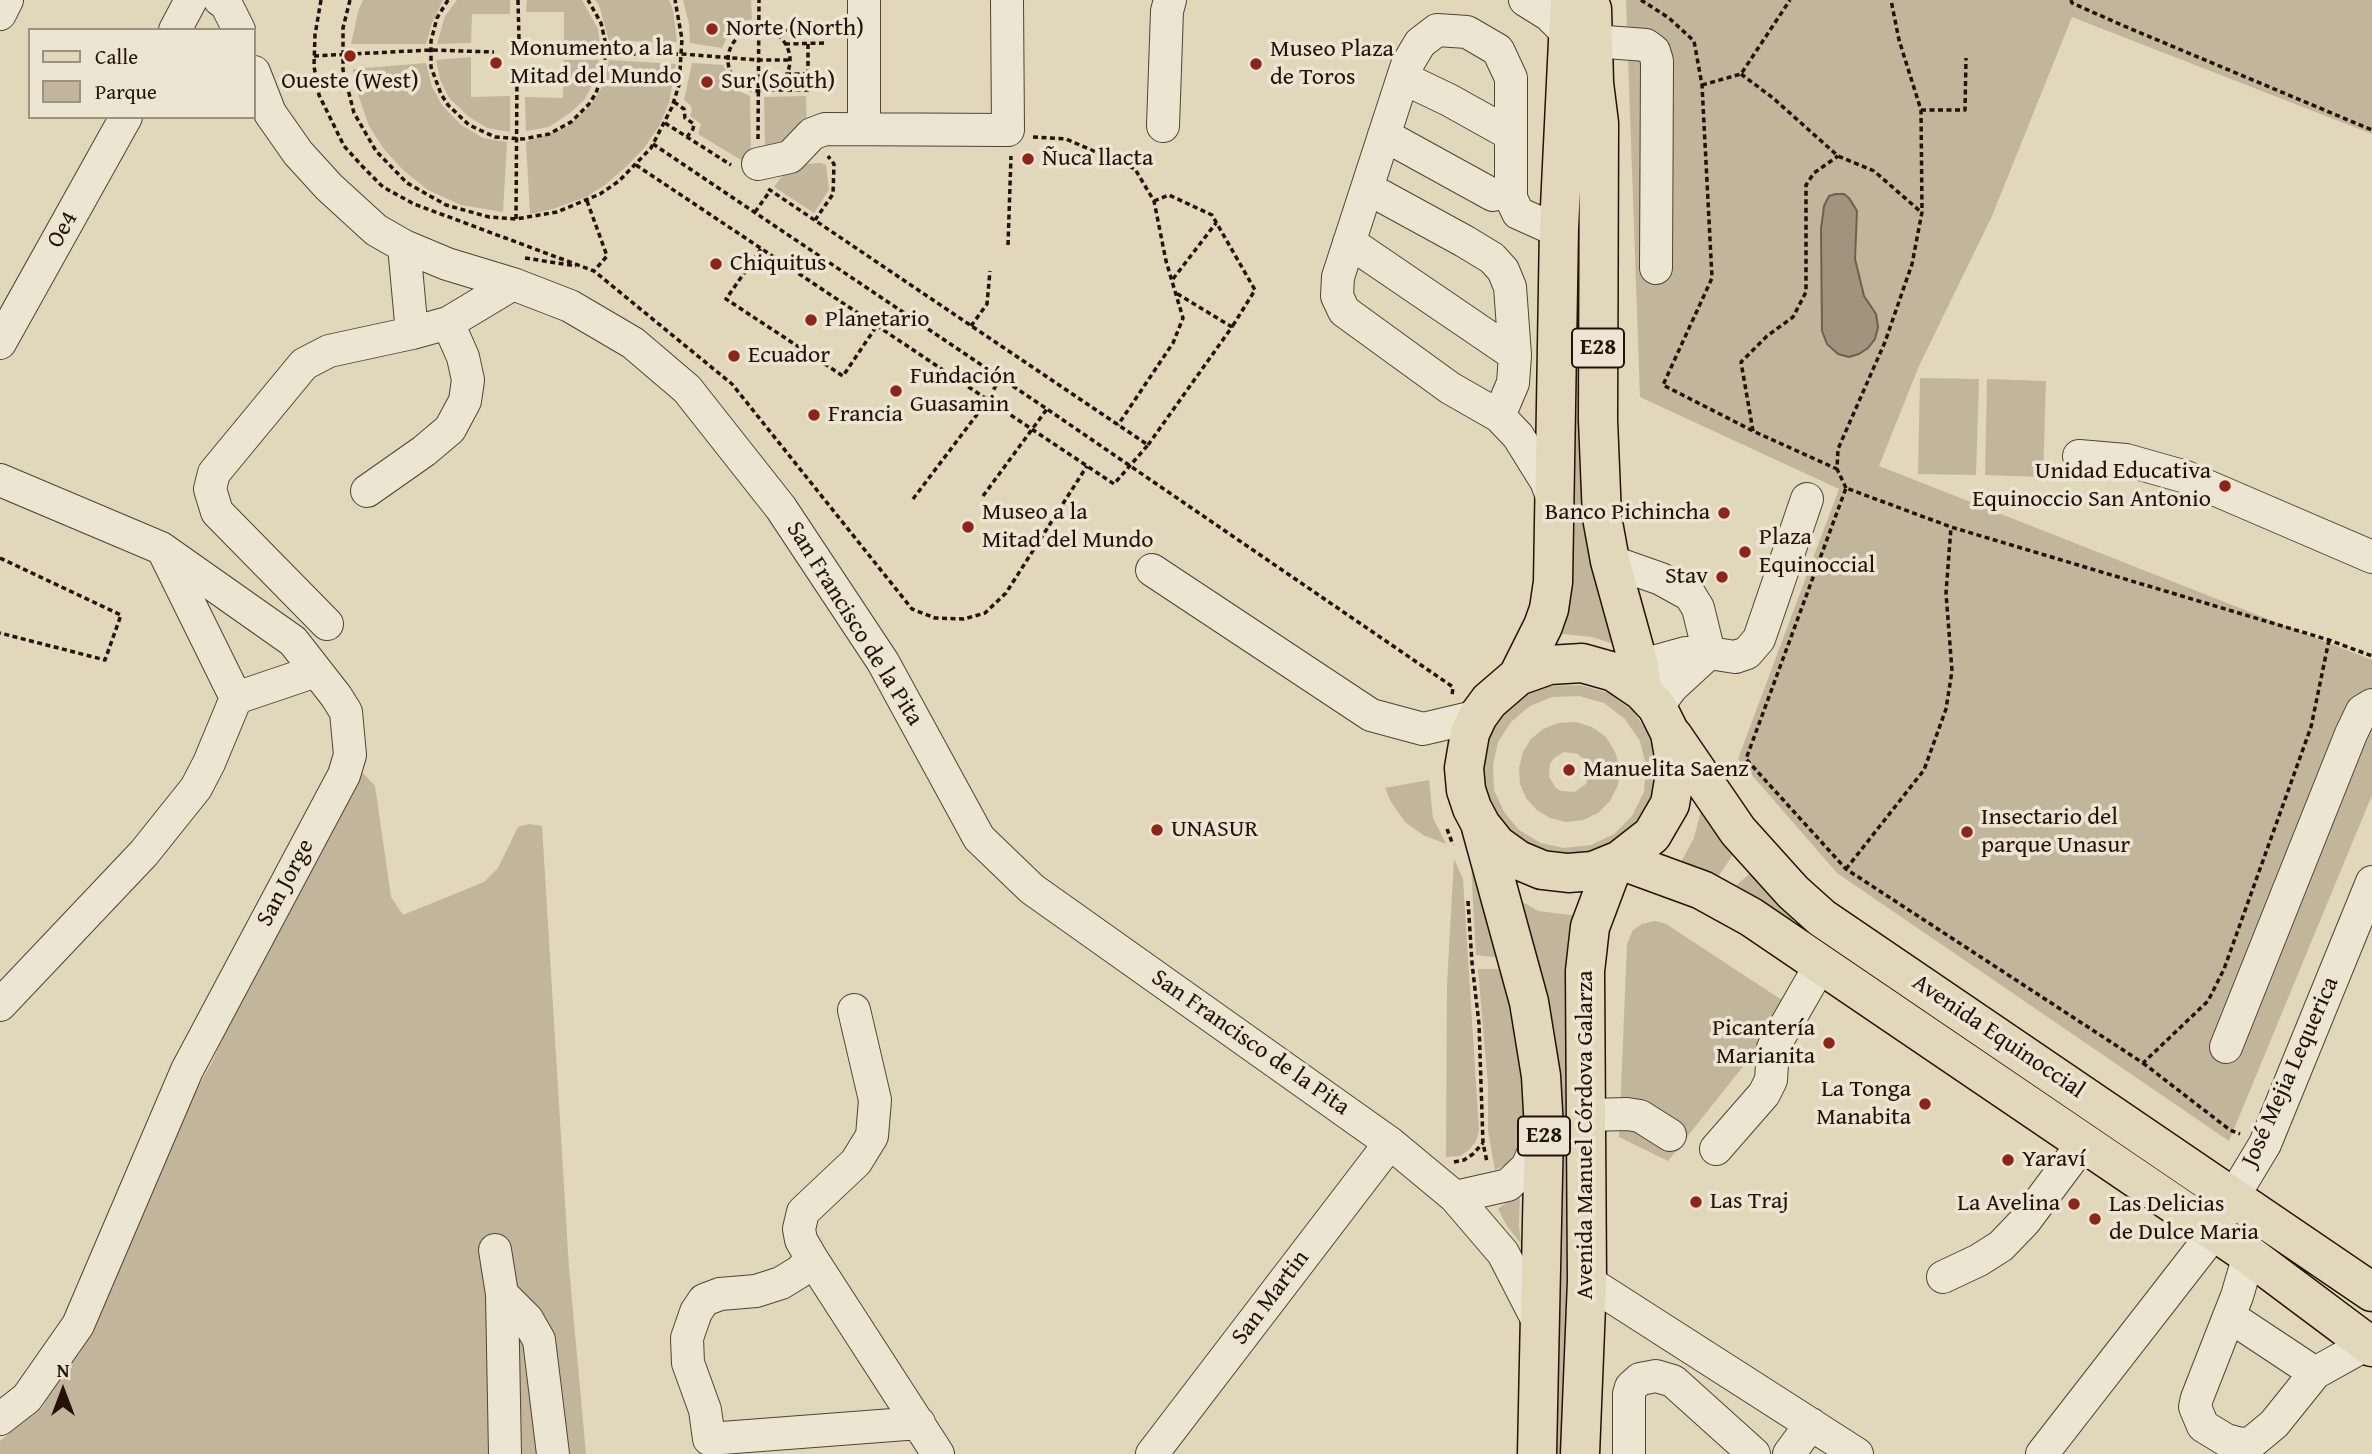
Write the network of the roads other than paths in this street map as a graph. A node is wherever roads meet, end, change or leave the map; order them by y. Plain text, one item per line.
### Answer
1 (7, 0) edge
2 (191, 0) edge
3 (220, 0) edge
4 (864, 0) edge
5 (1007, 0) edge
6 (1170, 0) edge
7 (1525, 0) edge
8 (1592, 0) edge
9 (0, 14) edge
10 (1577, 25) edge
11 (176, 28) edge
12 (238, 28) edge
13 (256, 77) edge
14 (1403, 78) junction
15 (125, 119) edge
16 (1163, 126) dead end
17 (864, 129) junction
18 (1510, 134) junction
19 (1384, 135) junction
20 (758, 178) road end
21 (1367, 188) junction
22 (1493, 195) dead end
23 (1560, 241) junction
24 (1349, 242) junction
25 (404, 246) junction
26 (1598, 255) junction
27 (1656, 268) dead end
28 (513, 284) junction
29 (449, 323) junction
30 (412, 333) junction
31 (0, 343) edge
32 (1515, 355) junction
33 (1499, 416) junction
34 (2079, 456) dead end
35 (0, 480) edge
36 (367, 491) dead end
37 (1553, 499) junction
38 (1807, 499) dead end
39 (163, 550) junction
40 (2372, 557) edge
41 (1610, 561) junction
42 (1152, 570) dead end
43 (327, 624) dead end
44 (1709, 653) junction
45 (316, 671) junction
46 (1518, 676) junction
47 (236, 698) junction
48 (1652, 699) junction
49 (2372, 705) edge
50 (1478, 716) junction
51 (1481, 825) junction
52 (1617, 862) junction
53 (2372, 883) edge
54 (1821, 964) junction
55 (0, 1005) edge
56 (855, 1010) dead end
57 (2226, 1047) dead end
58 (1587, 1115) junction
59 (1544, 1129) junction
60 (1670, 1135) dead end
61 (2084, 1142) junction
62 (1390, 1143) junction
63 (1716, 1149) dead end
64 (2233, 1196) junction
65 (1455, 1197) junction
66 (2213, 1231) junction
67 (495, 1250) dead end
68 (2249, 1255) junction
69 (812, 1259) junction
70 (1943, 1277) dead end
71 (1587, 1281) junction
72 (2372, 1292) edge
73 (502, 1294) junction
74 (2228, 1316) junction
75 (1539, 1323) junction
76 (2369, 1346) edge
77 (2315, 1373) junction
78 (0, 1419) edge
79 (919, 1423) junction
80 (1811, 1424) junction
81 (709, 1447) edge
82 (505, 1454) edge
83 (553, 1454) edge
84 (938, 1454) edge
85 (1152, 1454) edge
86 (1537, 1454) edge
87 (1580, 1454) edge
88 (1629, 1454) edge
89 (1754, 1454) edge
90 (1789, 1454) edge
91 (1857, 1454) edge
92 (2042, 1454) edge

1 - 9 street
2 - 11 street
3 - 12 street
4 - 17 street
5 - 17 street
6 - 16 street
7 - 10 street
8 - 10 main road, E28
10 - 23 main road, E28
10 - 26 main road, E28
10 - 27 street
13 - 25 street, San Francisco de la Pita
14 - 18 street
14 - 18 street
14 - 19 street
15 - 31 street, Oe4
17 - 20 street
18 - 23 street
19 - 21 street
19 - 22 street
21 - 24 street
21 - 32 street
23 - 26 main road
23 - 37 main road, E28
24 - 32 street
24 - 33 street
25 - 28 street, San Francisco de la Pita
25 - 30 street
26 - 41 main road, E28
28 - 29 street
28 - 62 street, San Francisco de la Pita
29 - 30 street
29 - 36 street
30 - 43 street
32 - 33 street
33 - 37 street
34 - 40 street
35 - 39 street, San Jorge
37 - 46 main road, E28
38 - 44 street
39 - 45 street, San Jorge
39 - 47 street
41 - 44 street
41 - 48 main road, E28
42 - 50 street
44 - 48 street
44 - 48 street
45 - 47 street
45 - 78 street, San Jorge
46 - 48 main road, E28
46 - 50 main road, E28
47 - 55 street
48 - 52 main road, E28
48 - 64 main road, Avenida Equinoccial
49 - 57 street
50 - 51 main road, E28
51 - 52 main road, E28
51 - 59 main road, Avenida Manuel Córdova Galarza / E28
52 - 54 main road, Avenida Equinoccial
52 - 58 main road, Avenida Manuel Córdova Galarza / E28
53 - 64 street, José Mejia Lequerica
54 - 61 main road, Avenida Equinoccial
54 - 63 street
56 - 69 street
58 - 60 street
58 - 71 main road, Avenida Manuel Córdova Galarza / E28
59 - 65 street
59 - 75 main road, Avenida Manuel Córdova Galarza / E28
61 - 66 main road, Avenida Equinoccial
61 - 70 street
62 - 65 street, San Francisco de la Pita
62 - 85 street, San Martin
64 - 66 street, José Mejia Lequerica
64 - 72 main road, Avenida Equinoccial
65 - 75 street, San Francisco de la Pita
66 - 68 main road, Avenida Equinoccial
66 - 92 street, José Mejia Lequerica
67 - 73 street
68 - 74 street
68 - 76 main road, Avenida Equinoccial
69 - 79 street
69 - 81 street
71 - 80 street
71 - 87 main road, Avenida Manuel Córdova Galarza / E28
73 - 82 street
73 - 83 street
74 - 77 street
74 - 77 street
75 - 86 main road, Avenida Manuel Córdova Galarza / E28
76 - 77 street
79 - 81 street
79 - 84 street
80 - 90 street
80 - 91 street
88 - 89 street

